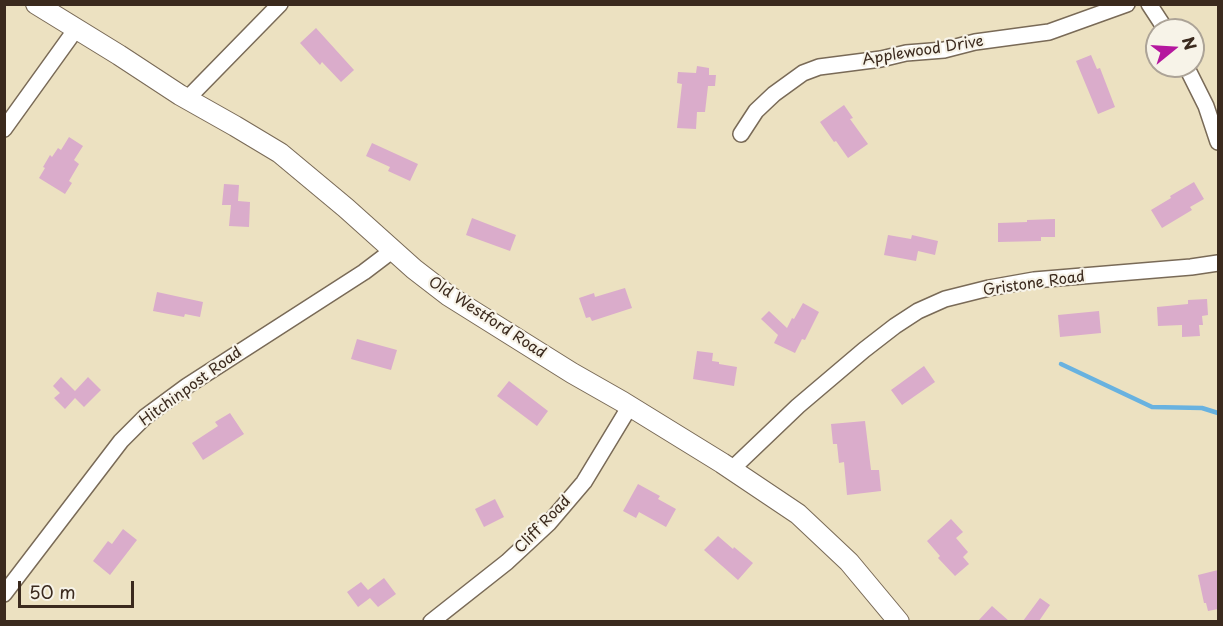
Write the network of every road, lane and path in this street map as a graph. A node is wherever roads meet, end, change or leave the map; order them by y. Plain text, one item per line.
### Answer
1 (36, 4) edge
2 (280, 4) edge
3 (1127, 4) edge
4 (1149, 4) edge
5 (1158, 18) edge
6 (76, 29) junction
7 (1192, 78) edge
8 (187, 99) junction
9 (4, 129) edge
10 (741, 134) dead end
11 (1218, 142) edge
12 (393, 250) junction
13 (1218, 263) edge
14 (630, 406) junction
15 (732, 470) junction
16 (4, 594) edge
17 (431, 621) edge
18 (899, 621) edge

1 - 6 main road, Old Westford Road
2 - 8 street
3 - 10 street, Applewood Drive
4 - 5 street
6 - 8 main road, Old Westford Road
6 - 9 street
7 - 11 street
8 - 12 main road, Old Westford Road
12 - 14 main road, Old Westford Road
12 - 16 street, Hitchinpost Road
13 - 15 street, Gristone Road
14 - 15 main road, Old Westford Road
14 - 17 street, Cliff Road
15 - 18 main road, Old Westford Road

